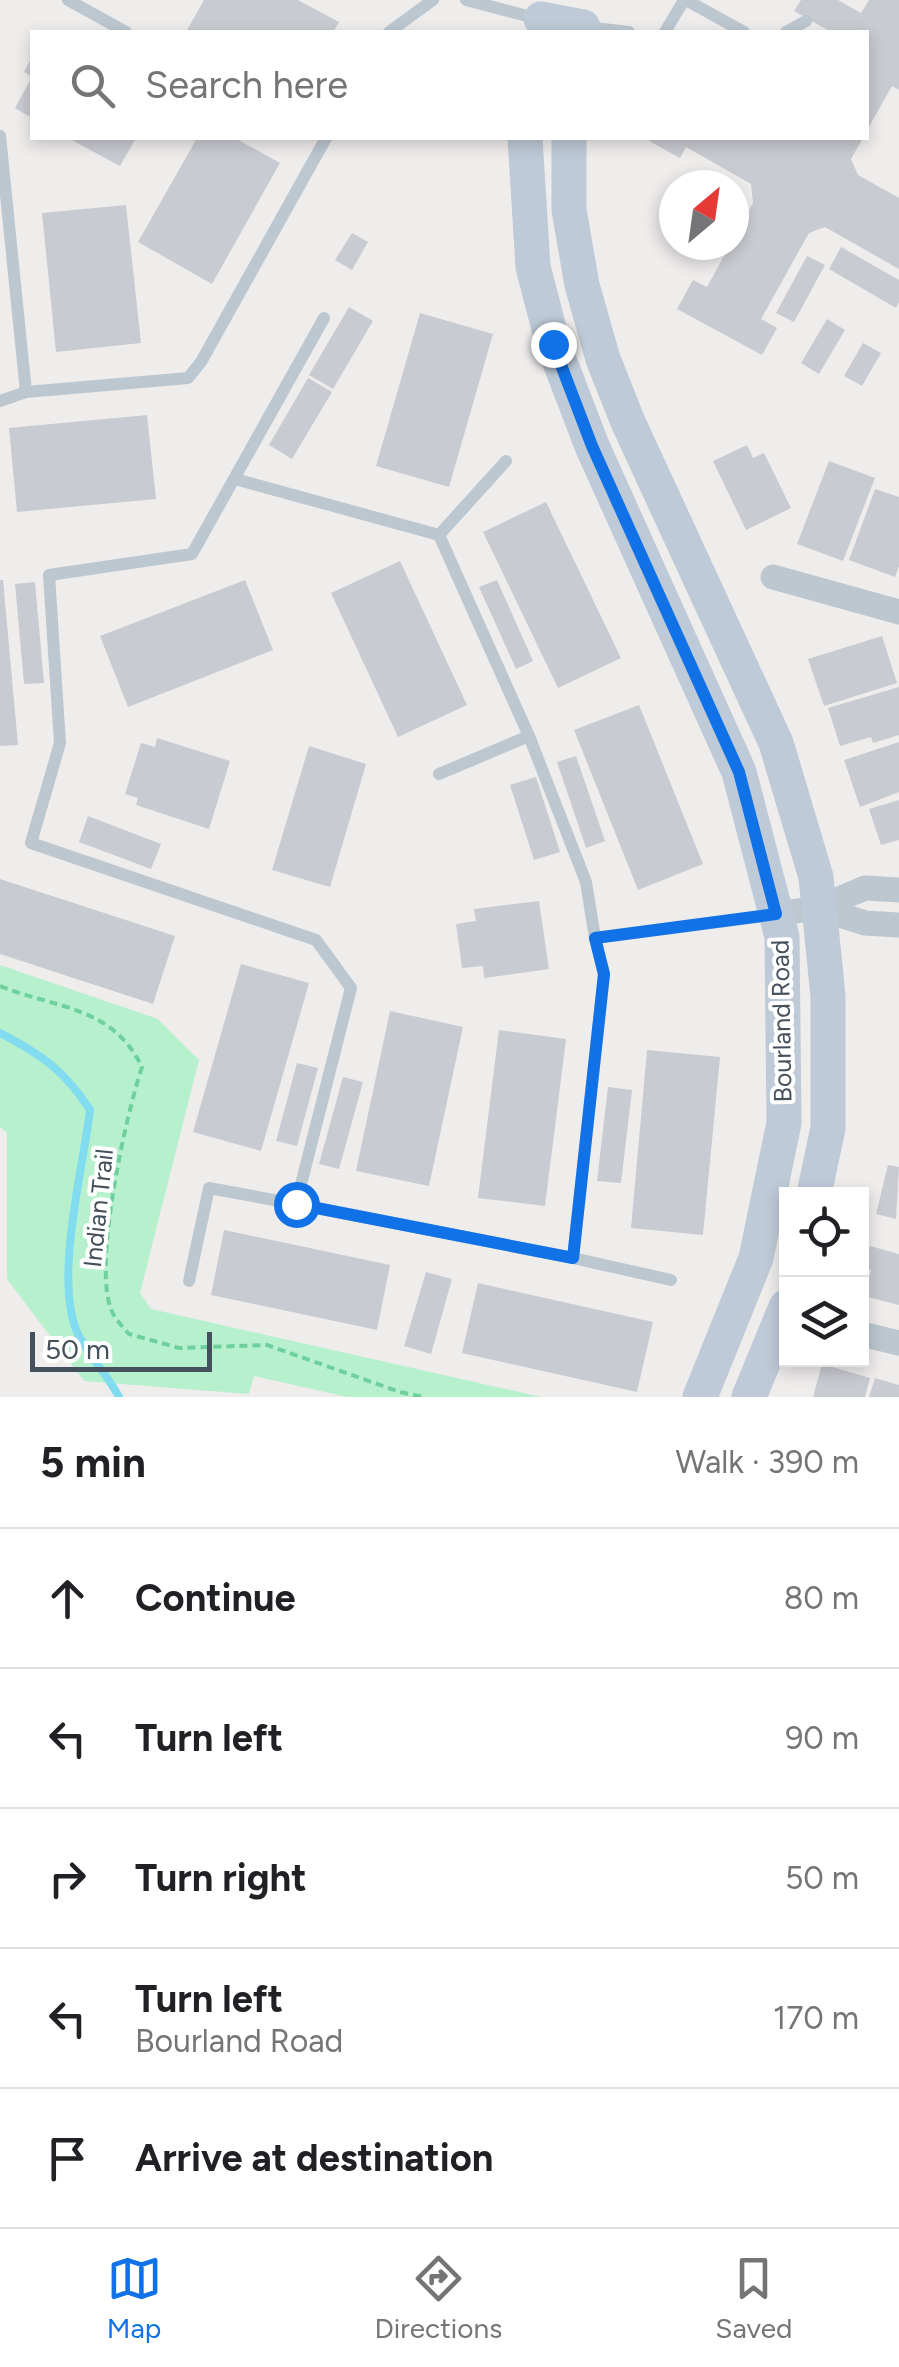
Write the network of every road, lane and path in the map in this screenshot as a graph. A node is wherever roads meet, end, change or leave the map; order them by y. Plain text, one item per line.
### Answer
1 (68, 0) edge
2 (433, 0) edge
3 (466, 0) edge
4 (685, 0) edge
5 (542, 17) edge
6 (585, 20) edge
7 (806, 21) dead end
8 (122, 30) edge
9 (393, 30) edge
10 (622, 30) edge
11 (666, 30) edge
12 (740, 30) edge
13 (790, 30) edge
14 (0, 136) edge
15 (320, 140) edge
16 (525, 140) edge
17 (569, 140) edge
18 (324, 318) dead end
19 (26, 392) junction
20 (0, 401) edge
21 (506, 460) dead end
22 (235, 480) junction
23 (439, 535) junction
24 (773, 577) dead end
25 (899, 612) edge
26 (530, 736) junction
27 (438, 774) dead end
28 (899, 890) edge
29 (818, 908) junction
30 (776, 914) junction
31 (899, 925) edge
32 (595, 938) junction
33 (0, 986) edge
34 (815, 1187) edge
35 (296, 1204) junction
36 (573, 1258) junction
37 (671, 1280) dead end
38 (188, 1281) dead end
39 (779, 1328) edge
40 (869, 1336) edge
41 (899, 1344) edge
42 (424, 1397) edge
43 (700, 1397) edge
44 (749, 1397) edge

1 - 8 lane
2 - 9 lane
3 - 5 lane
4 - 11 lane
4 - 12 lane
5 - 6 main road
6 - 10 lane
7 - 13 lane
14 - 19 lane
15 - 19 lane
16 - 30 main road, Bourland Road
17 - 29 main road, Bourland Road
18 - 22 lane
19 - 20 lane
21 - 23 lane
22 - 23 lane
22 - 35 lane
23 - 26 lane
24 - 25 street
26 - 27 lane
26 - 32 lane
28 - 29 street
29 - 30 street
29 - 31 street
29 - 34 main road, Bourland Road
30 - 32 lane
30 - 43 main road, Bourland Road
32 - 36 lane
33 - 42 path, Indian Trail
35 - 36 lane
35 - 38 lane
36 - 37 lane
39 - 44 main road
40 - 41 street

